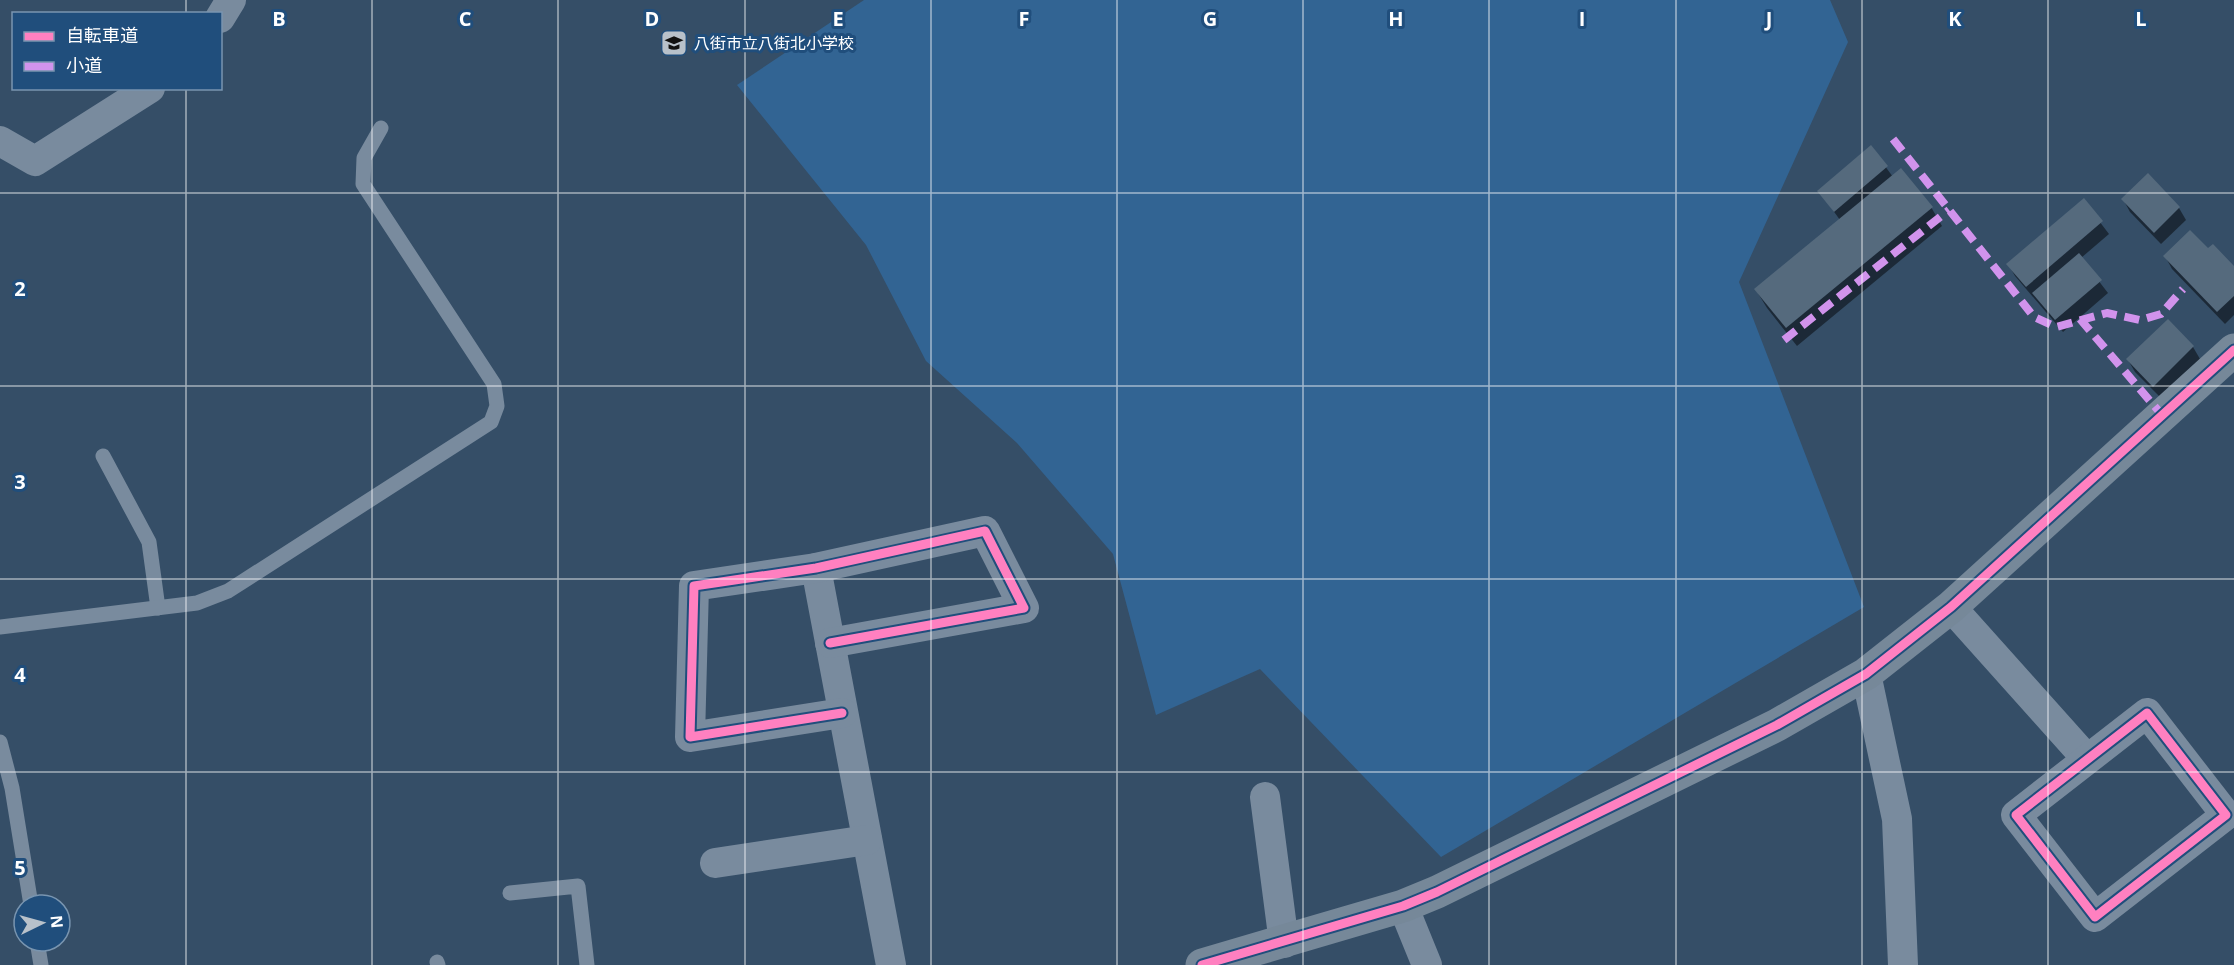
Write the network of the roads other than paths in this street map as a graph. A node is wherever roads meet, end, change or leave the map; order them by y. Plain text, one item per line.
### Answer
1 (231, 0) edge
2 (222, 15) edge
3 (147, 90) edge
4 (381, 128) dead end
5 (0, 141) edge
6 (2234, 350) edge
7 (103, 456) dead end
8 (816, 568) junction
9 (1951, 607) junction
10 (158, 608) junction
11 (0, 627) edge
12 (830, 643) junction
13 (1866, 674) junction
14 (842, 713) junction
15 (0, 742) edge
16 (2087, 759) junction
17 (1265, 797) dead end
18 (867, 840) junction
19 (715, 863) dead end
20 (29, 893) edge
21 (510, 893) dead end
22 (1403, 906) junction
23 (1284, 943) junction
24 (587, 965) edge
25 (891, 965) edge
26 (1205, 965) edge
27 (1427, 965) edge
28 (1903, 965) edge

1 - 2 street
3 - 5 street
4 - 10 lane
6 - 9 street
7 - 10 lane
8 - 12 street
8 - 12 street
8 - 14 street
9 - 13 street
9 - 16 street
10 - 11 lane
12 - 14 street
13 - 22 street
13 - 28 street
14 - 18 street
15 - 20 lane
16 - 16 street
17 - 23 street
18 - 19 street
18 - 25 street
21 - 24 lane
22 - 23 street
22 - 27 street
23 - 26 street

